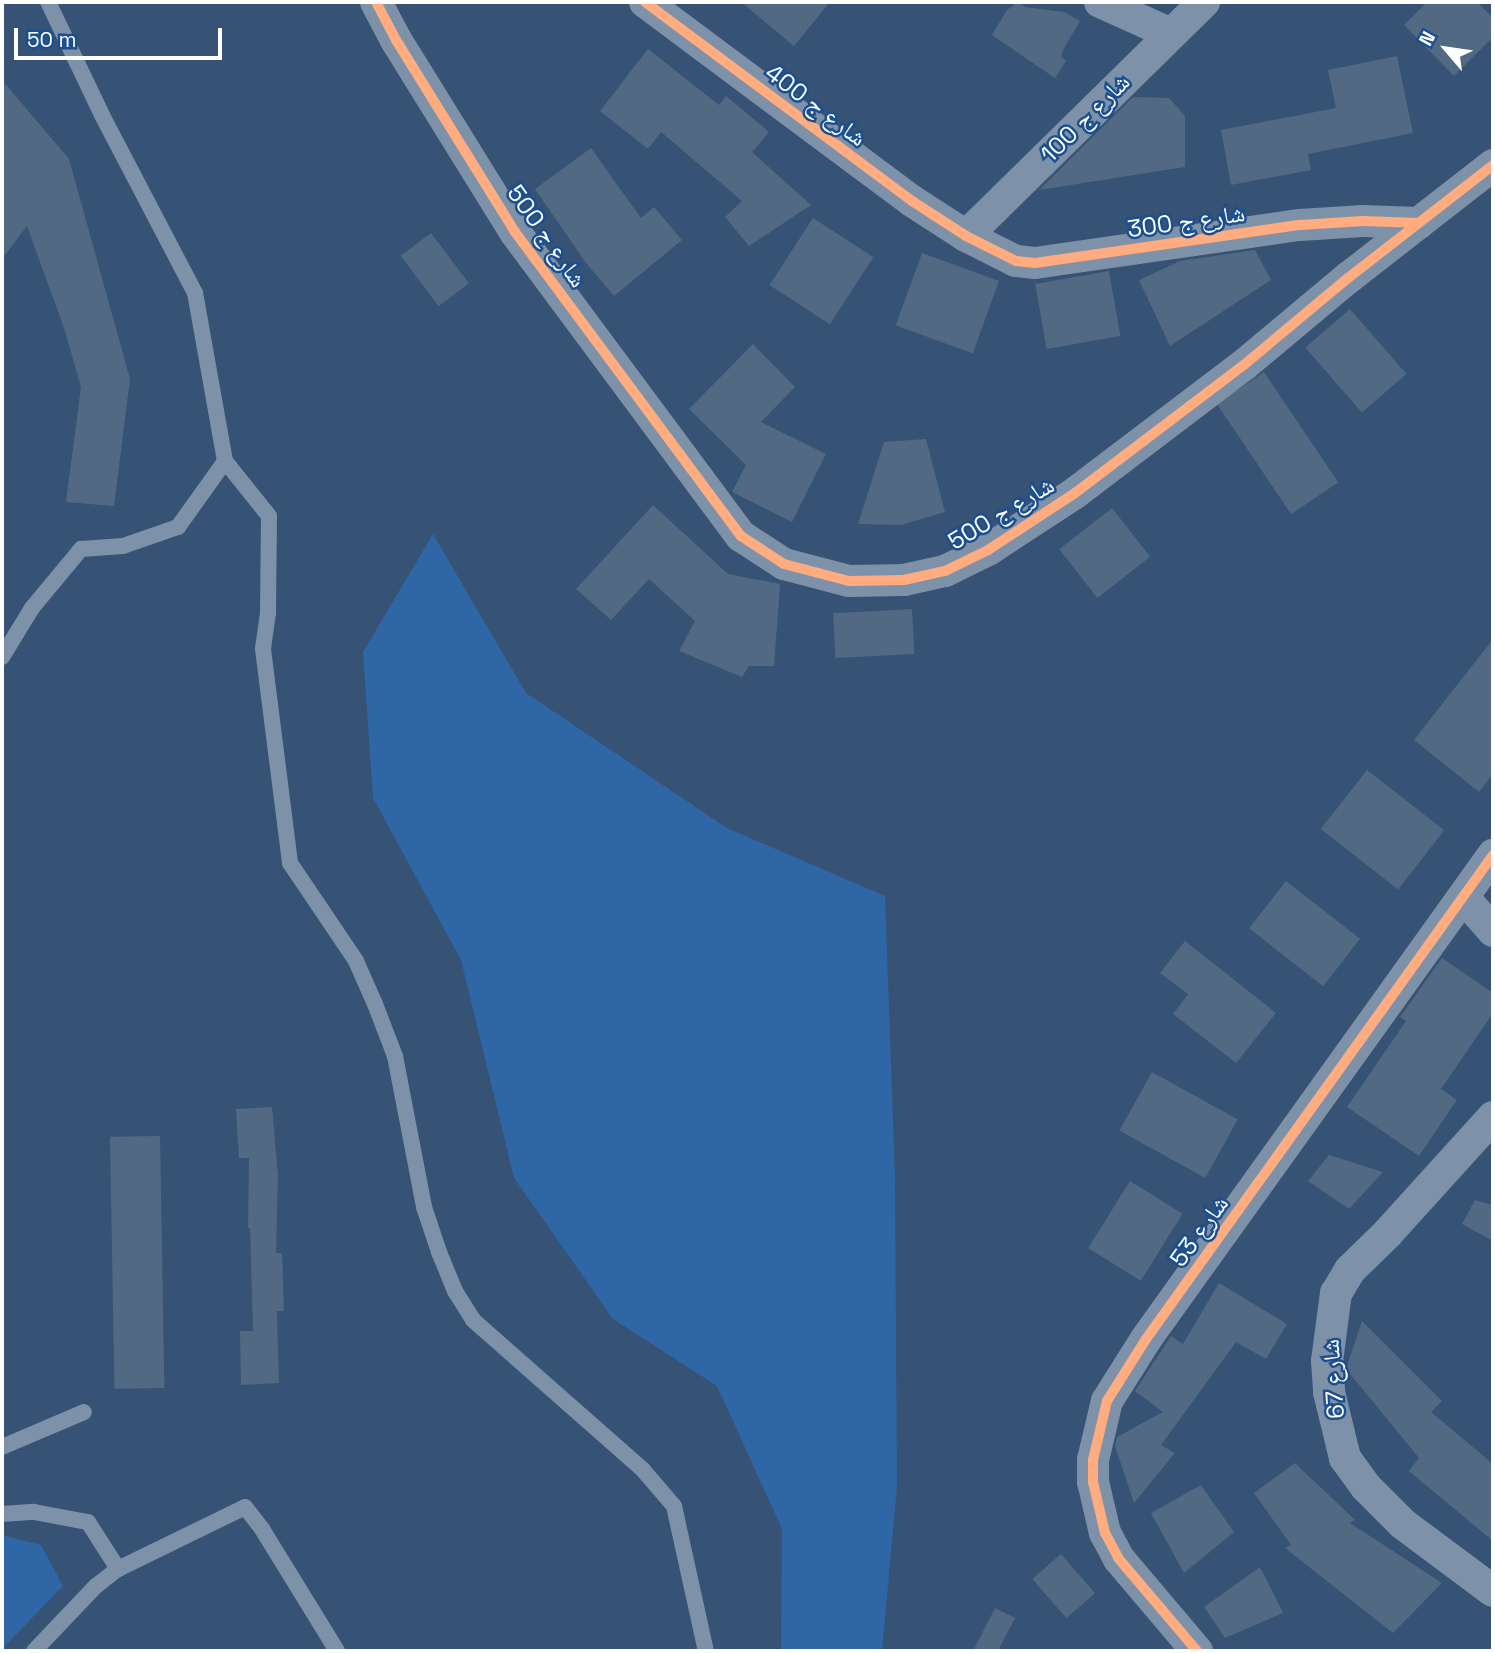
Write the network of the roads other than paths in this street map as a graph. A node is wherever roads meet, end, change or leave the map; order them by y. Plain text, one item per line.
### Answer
1 (48, 2) edge
2 (376, 2) edge
3 (645, 2) edge
4 (1100, 2) edge
5 (1204, 2) edge
6 (1169, 33) junction
7 (1493, 165) edge
8 (1419, 223) junction
9 (967, 236) junction
10 (225, 461) junction
11 (2, 657) edge
12 (1493, 855) edge
13 (1464, 898) junction
14 (1493, 931) edge
15 (1493, 1116) edge
16 (84, 1412) dead end
17 (2, 1447) edge
18 (2, 1514) edge
19 (118, 1569) junction
20 (1493, 1591) edge
21 (34, 1651) edge
22 (337, 1651) edge
23 (706, 1651) edge
24 (1197, 1651) edge

1 - 10 lane
2 - 8 street, شارع ج 500
3 - 9 street, شارع ج 400
4 - 6 street
5 - 6 street, شارع ج 100
6 - 9 street, شارع ج 100
7 - 8 street, شارع ج 500
8 - 9 street, شارع ج 300
10 - 11 lane
10 - 23 lane
12 - 13 street, شارع 53
13 - 14 street
13 - 24 street, شارع 53
15 - 20 street, شارع 67
16 - 17 lane
18 - 19 lane
19 - 21 lane
19 - 22 lane

